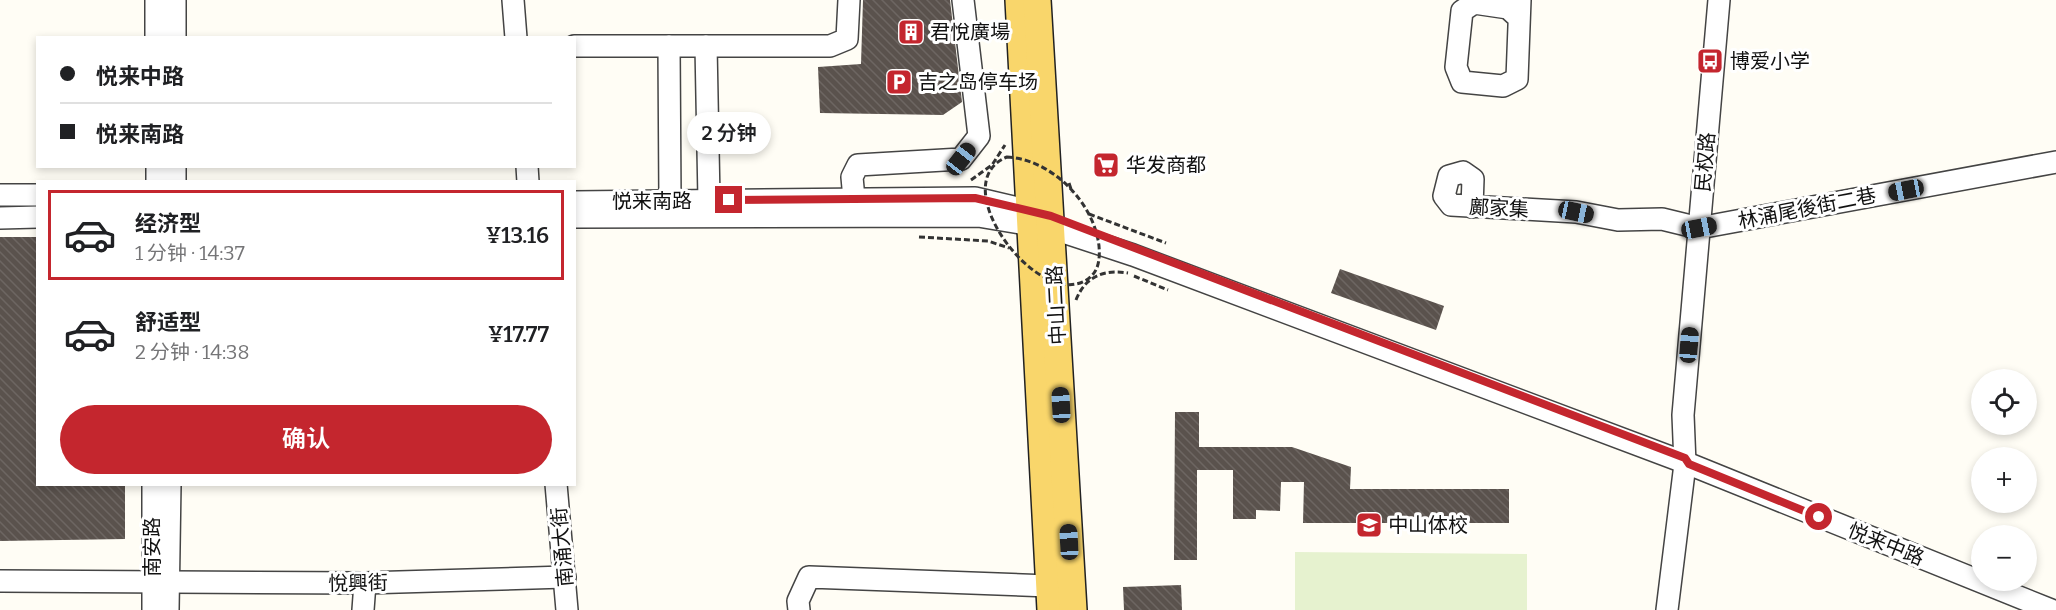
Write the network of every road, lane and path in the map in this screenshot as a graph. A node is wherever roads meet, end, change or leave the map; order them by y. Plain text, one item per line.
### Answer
1 (156, 0) edge
2 (175, 0) edge
3 (513, 0) edge
4 (849, 0) edge
5 (963, 0) edge
6 (1019, 0) edge
7 (1038, 0) edge
8 (1719, 0) edge
9 (156, 36) edge
10 (175, 36) edge
11 (516, 36) edge
12 (576, 46) edge
13 (669, 46) junction
14 (706, 46) junction
15 (2056, 162) edge
16 (0, 195) edge
17 (36, 195) edge
18 (854, 199) junction
19 (709, 200) junction
20 (576, 201) edge
21 (670, 201) junction
22 (1472, 207) junction
23 (1089, 214) junction
24 (36, 217) edge
25 (576, 217) edge
26 (0, 218) edge
27 (1040, 219) junction
28 (1699, 228) junction
29 (919, 237) dead end
30 (1166, 243) dead end
31 (1009, 248) junction
32 (1088, 279) junction
33 (1168, 290) dead end
34 (1686, 462) junction
35 (153, 486) edge
36 (170, 486) edge
37 (556, 486) edge
38 (564, 577) junction
39 (0, 581) edge
40 (160, 583) junction
41 (365, 583) junction
42 (1050, 598) edge
43 (153, 610) edge
44 (168, 610) edge
45 (363, 610) edge
46 (567, 610) edge
47 (799, 610) edge
48 (1073, 610) edge
49 (1667, 610) edge
50 (2051, 610) edge

1 - 9 street
2 - 10 street
3 - 11 street
4 - 14 street
5 - 18 street
6 - 27 main road, 中山二路
7 - 27 main road, 中山二路
8 - 28 street, 民权路
12 - 13 street
13 - 14 street
13 - 21 street
14 - 19 street
15 - 28 street, 林涌尾後街二巷
16 - 17 street
18 - 19 street, 悦来南路
18 - 27 street, 悦来南路
19 - 21 street, 悦来南路
20 - 21 street, 悦来南路
22 - 22 street, 鄺家集
22 - 28 street, 鄺家集
23 - 30 path
23 - 31 path, bridge
23 - 32 path, bridge
24 - 26 street
25 - 27 street, 悦来南路
27 - 34 street, 悦来中路
27 - 42 main road, 中山二路
27 - 48 main road, 中山二路
28 - 34 street, 民权路
29 - 31 path
31 - 32 path, bridge
32 - 33 path
34 - 49 street, 民权路
34 - 50 street, 悦来中路
35 - 40 street, 南安路
36 - 40 street, 南安路
37 - 38 street, 南涌大街
38 - 41 street, 悅興街
38 - 46 street, 南涌大街
39 - 40 street, 悅興街
40 - 41 street, 悅興街
40 - 43 street, 南安路
40 - 44 street, 南安路
41 - 45 street
42 - 47 street

